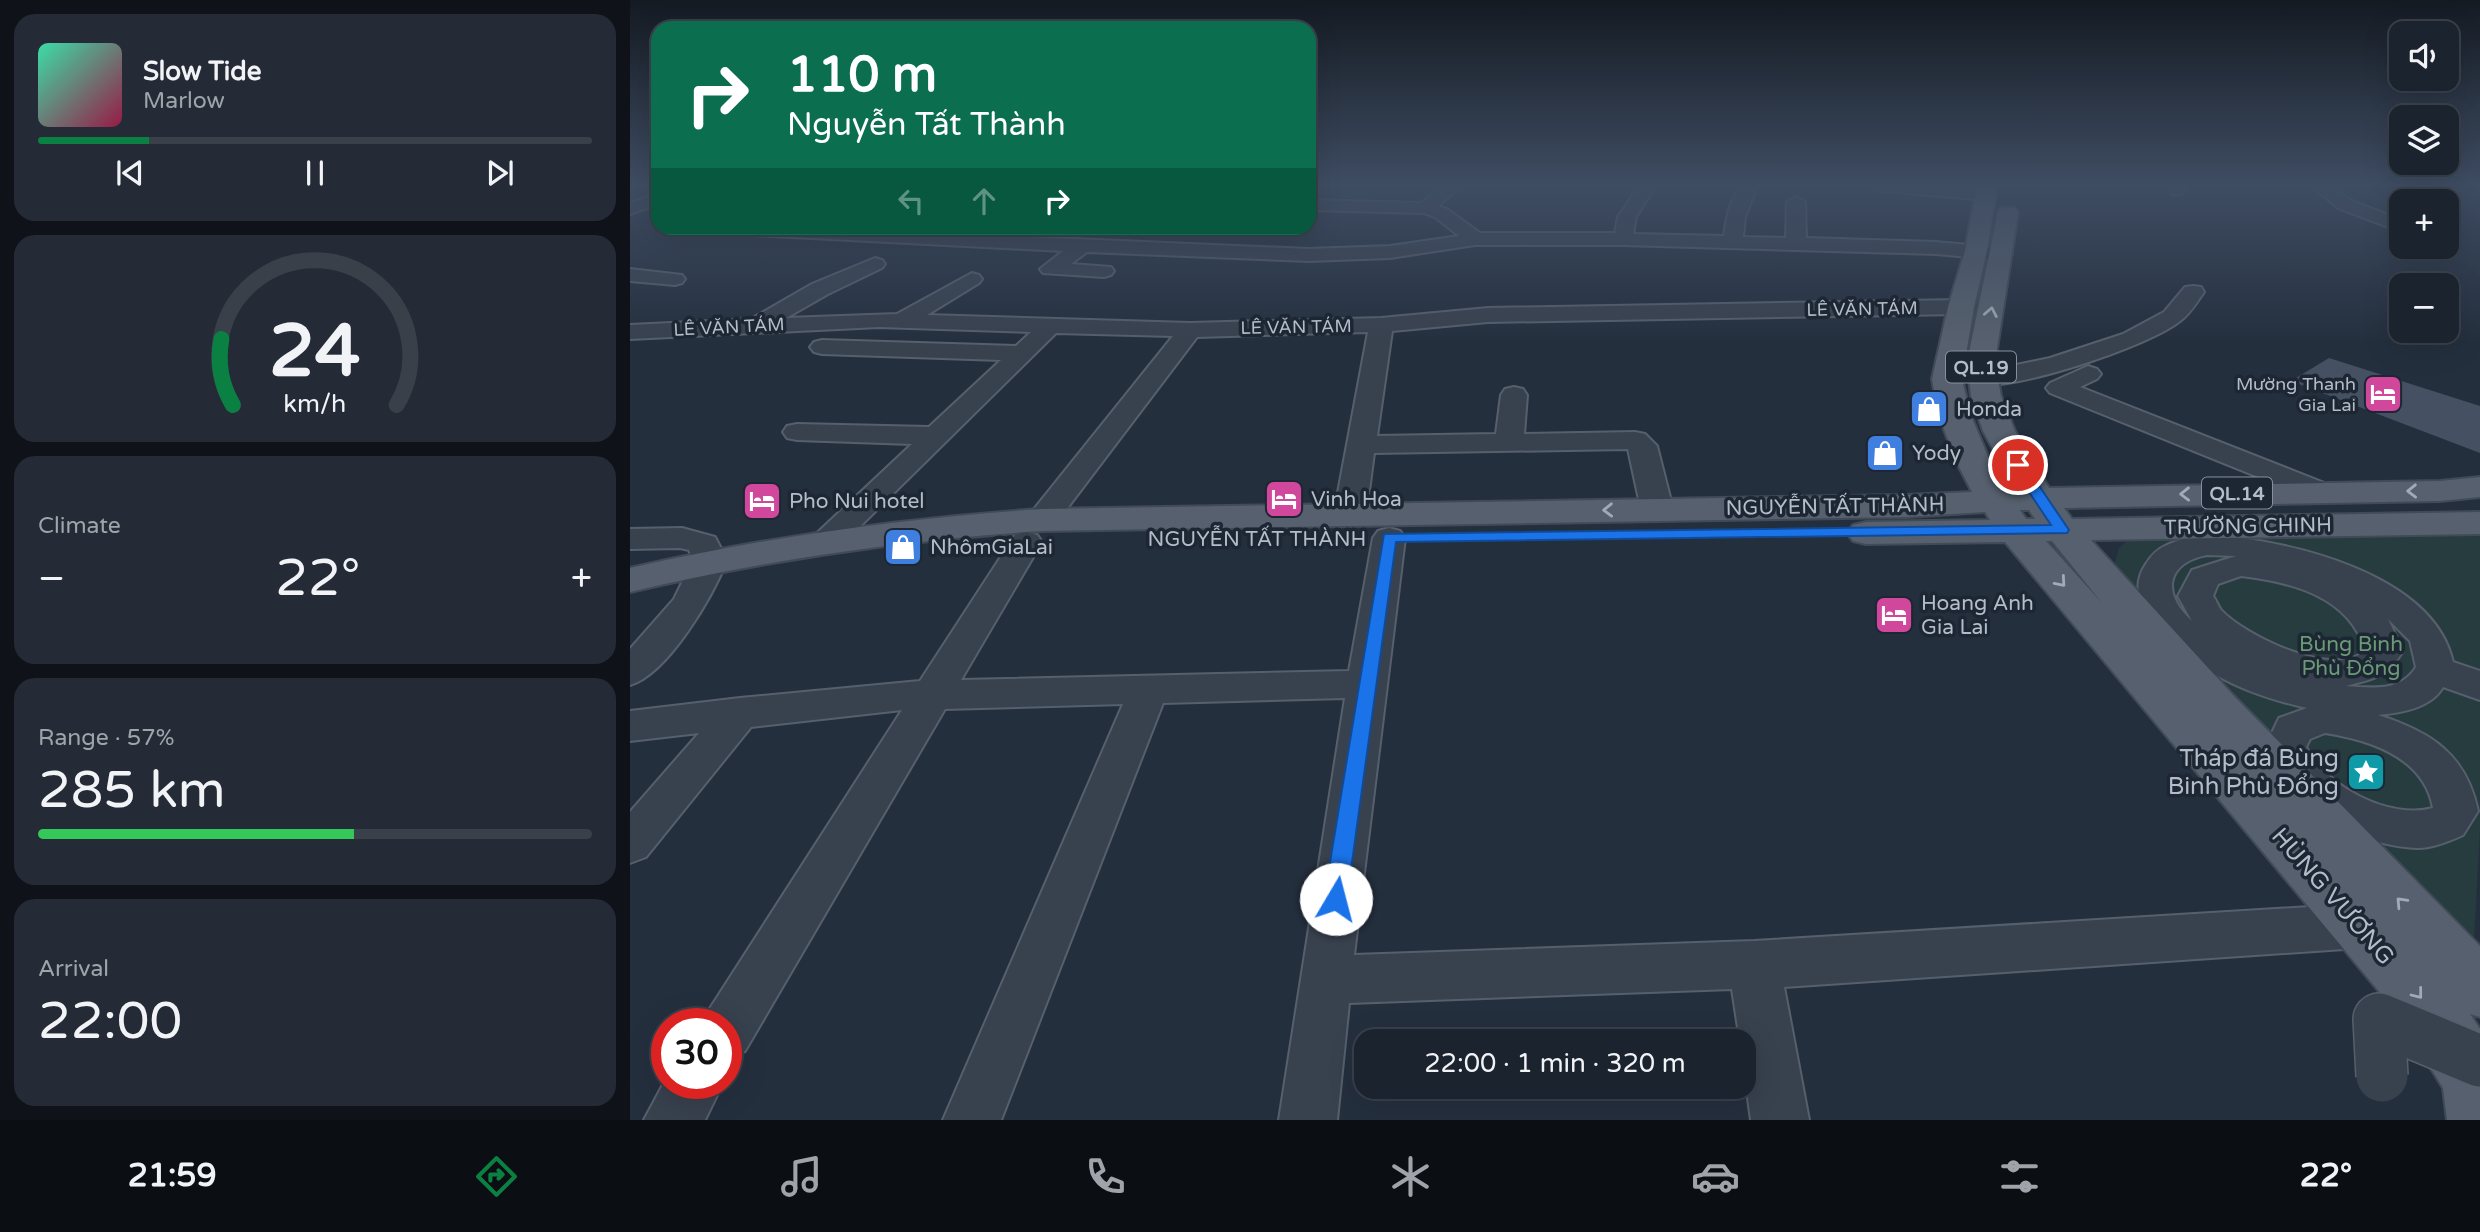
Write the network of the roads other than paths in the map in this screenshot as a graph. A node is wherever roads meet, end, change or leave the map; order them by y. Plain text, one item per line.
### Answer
1 (921, 238) edge
2 (1796, 238) edge
3 (1990, 238) edge
4 (1475, 239) joint
5 (1623, 239) joint
6 (1733, 241) joint
7 (1796, 243) junction
8 (1081, 247) junction
9 (1989, 253) junction
10 (875, 264) dead end
11 (1104, 271) dead end
12 (630, 275) edge
13 (675, 279) dead end
14 (972, 279) dead end
15 (2193, 292) dead end
16 (1961, 307) junction
17 (904, 319) junction
18 (814, 323) junction
19 (1052, 324) junction
20 (755, 326) junction
21 (1381, 326) junction
22 (1190, 330) junction
23 (630, 332) edge
24 (822, 347) dead end
25 (737, 350) dead end
26 (1023, 353) junction
27 (2088, 374) dead end
28 (1982, 379) junction
29 (1514, 395) dead end
30 (797, 432) dead end
31 (935, 436) junction
32 (1509, 442) junction
33 (1360, 445) junction
34 (2480, 487) edge
35 (2321, 492) junction
36 (1657, 509) junction
37 (1350, 514) junction
38 (2028, 515) junction
39 (2480, 523) edge
40 (1034, 531) junction
41 (1389, 538) junction
42 (630, 539) edge
43 (828, 541) junction
44 (2261, 556) junction
45 (706, 573) junction
46 (630, 580) edge
47 (630, 602) edge
48 (2200, 658) junction
49 (637, 659) edge
50 (2434, 669) junction
51 (1365, 684) junction
52 (2480, 686) edge
53 (1148, 690) junction
54 (931, 694) junction
55 (740, 712) junction
56 (630, 726) edge
57 (630, 844) edge
58 (2359, 926) junction
59 (1754, 965) junction
60 (1325, 980) junction
61 (2480, 989) edge
62 (741, 1008) edge
63 (2480, 1061) edge
64 (2382, 1076) dead end
65 (685, 1099) edge
66 (673, 1120) edge
67 (972, 1120) edge
68 (1308, 1120) edge
69 (1780, 1120) edge
70 (2480, 1120) edge

1 - 8 street
2 - 7 street
3 - 9 main road, QL.19
4 - 5 street
4 - 8 street
5 - 6 street
6 - 7 street
7 - 9 street
8 - 11 street
9 - 16 main road, QL.19
28 -> 9 main road, QL.19
10 - 20 street
12 - 13 street
14 - 17 street
15 - 28 street
16 - 21 street, LÊ VĂN TÁM
16 - 38 main road, QL.19
17 - 18 street, LÊ VĂN TÁM
17 - 19 street, LÊ VĂN TÁM
18 - 20 street, LÊ VĂN TÁM
18 - 25 street
19 - 22 street, LÊ VĂN TÁM
19 - 26 street
20 - 23 street, LÊ VĂN TÁM
21 - 22 street, LÊ VĂN TÁM
21 - 33 street
22 - 40 street
24 - 26 street
26 - 31 street
27 - 35 street
28 - 38 main road, QL.19
29 - 32 street
30 - 31 street
31 - 43 street
32 - 33 street
32 - 36 street
33 - 37 street
34 -> 35 main road, TRƯỜNG CHINH / QL.14
35 -> 38 main road, TRƯỜNG CHINH / QL.14
36 -> 37 main road, NGUYỄN TẤT THÀNH / QL.14
36 - 38 main road, NGUYỄN TẤT THÀNH / QL.14
37 - 40 main road, NGUYỄN TẤT THÀNH / QL.14
38 - 41 main road, NGUYỄN TẤT THÀNH / QL.14
38 - 44 main road, TRƯỜNG CHINH / QL.14
38 - 48 main road, HÙNG VƯƠNG
39 - 44 main road, TRƯỜNG CHINH / QL.14
40 - 41 main road, NGUYỄN TẤT THÀNH / QL.14
40 - 43 main road, NGUYỄN TẤT THÀNH / QL.14
40 - 45 main road, NGUYỄN TẤT THÀNH / QL.14
40 - 54 street
41 - 51 street
42 - 45 street
43 - 45 main road, NGUYỄN TẤT THÀNH / QL.14
44 - 48 street
44 - 48 street
44 - 50 street
45 - 46 main road, NGUYỄN TẤT THÀNH / QL.14
45 - 47 main road, NGUYỄN TẤT THÀNH / QL.14
45 - 49 street
48 - 50 street
48 - 58 main road, HÙNG VƯƠNG
61 -> 48 main road, HÙNG VƯƠNG
50 - 52 street
51 - 53 street
51 - 60 street
53 - 54 street
53 - 67 street
54 - 55 street
54 - 62 street
55 - 56 street
55 - 57 street
58 - 59 street
58 -> 70 main road, HÙNG VƯƠNG
59 - 60 street
59 - 69 street
60 - 68 street
63 - 64 street, bridge
65 - 66 street

